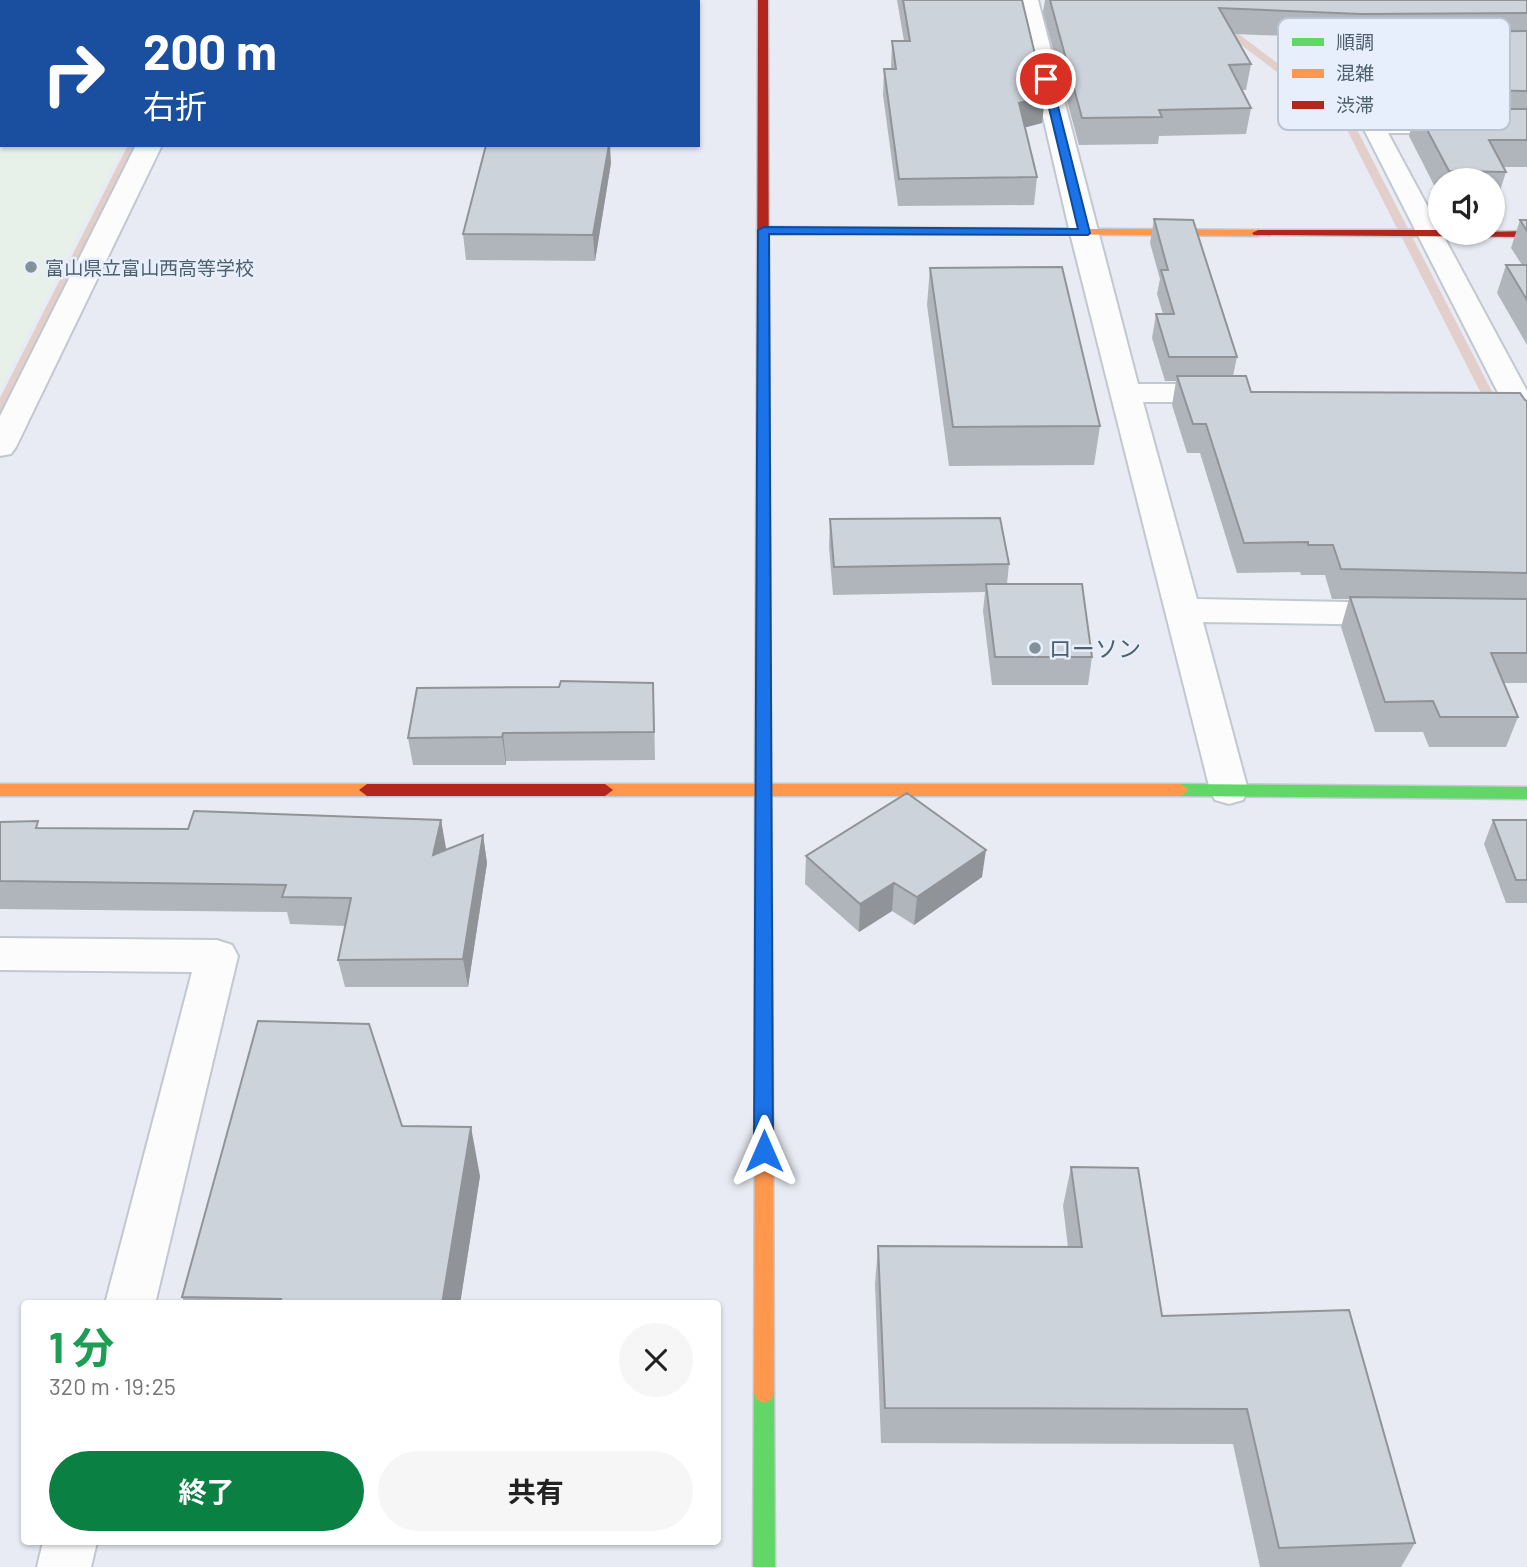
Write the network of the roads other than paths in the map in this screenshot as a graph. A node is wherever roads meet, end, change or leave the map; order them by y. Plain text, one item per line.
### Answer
1 (763, 0) edge
2 (1027, 1) edge
3 (1055, 3) edge
4 (1375, 130) edge
5 (148, 147) edge
6 (764, 230) junction
7 (1084, 233) junction
8 (1428, 233) joint
9 (1505, 234) edge
10 (1527, 234) edge
11 (1435, 245) edge
12 (1494, 352) junction
13 (1527, 353) edge
14 (1126, 393) junction
15 (1251, 393) edge
16 (1509, 402) edge
17 (0, 447) edge
18 (1183, 610) junction
19 (1431, 615) edge
20 (0, 790) edge
21 (1229, 790) junction
22 (763, 791) junction
23 (1527, 793) edge
24 (0, 954) edge
25 (131, 1300) edge
26 (70, 1545) edge
27 (64, 1567) edge
28 (764, 1567) edge

1 - 6 street
2 - 3 street
2 - 7 street
4 - 8 street
5 - 17 street
6 - 7 street
6 - 22 street
7 - 8 street
7 - 14 street
9 - 10 street
11 - 12 street
12 - 13 street
12 - 16 street
14 - 15 street
14 - 18 street
18 - 19 street
18 - 21 street
20 - 22 street
21 - 22 street
21 - 23 street
22 - 28 street
24 - 25 street
26 - 27 street

